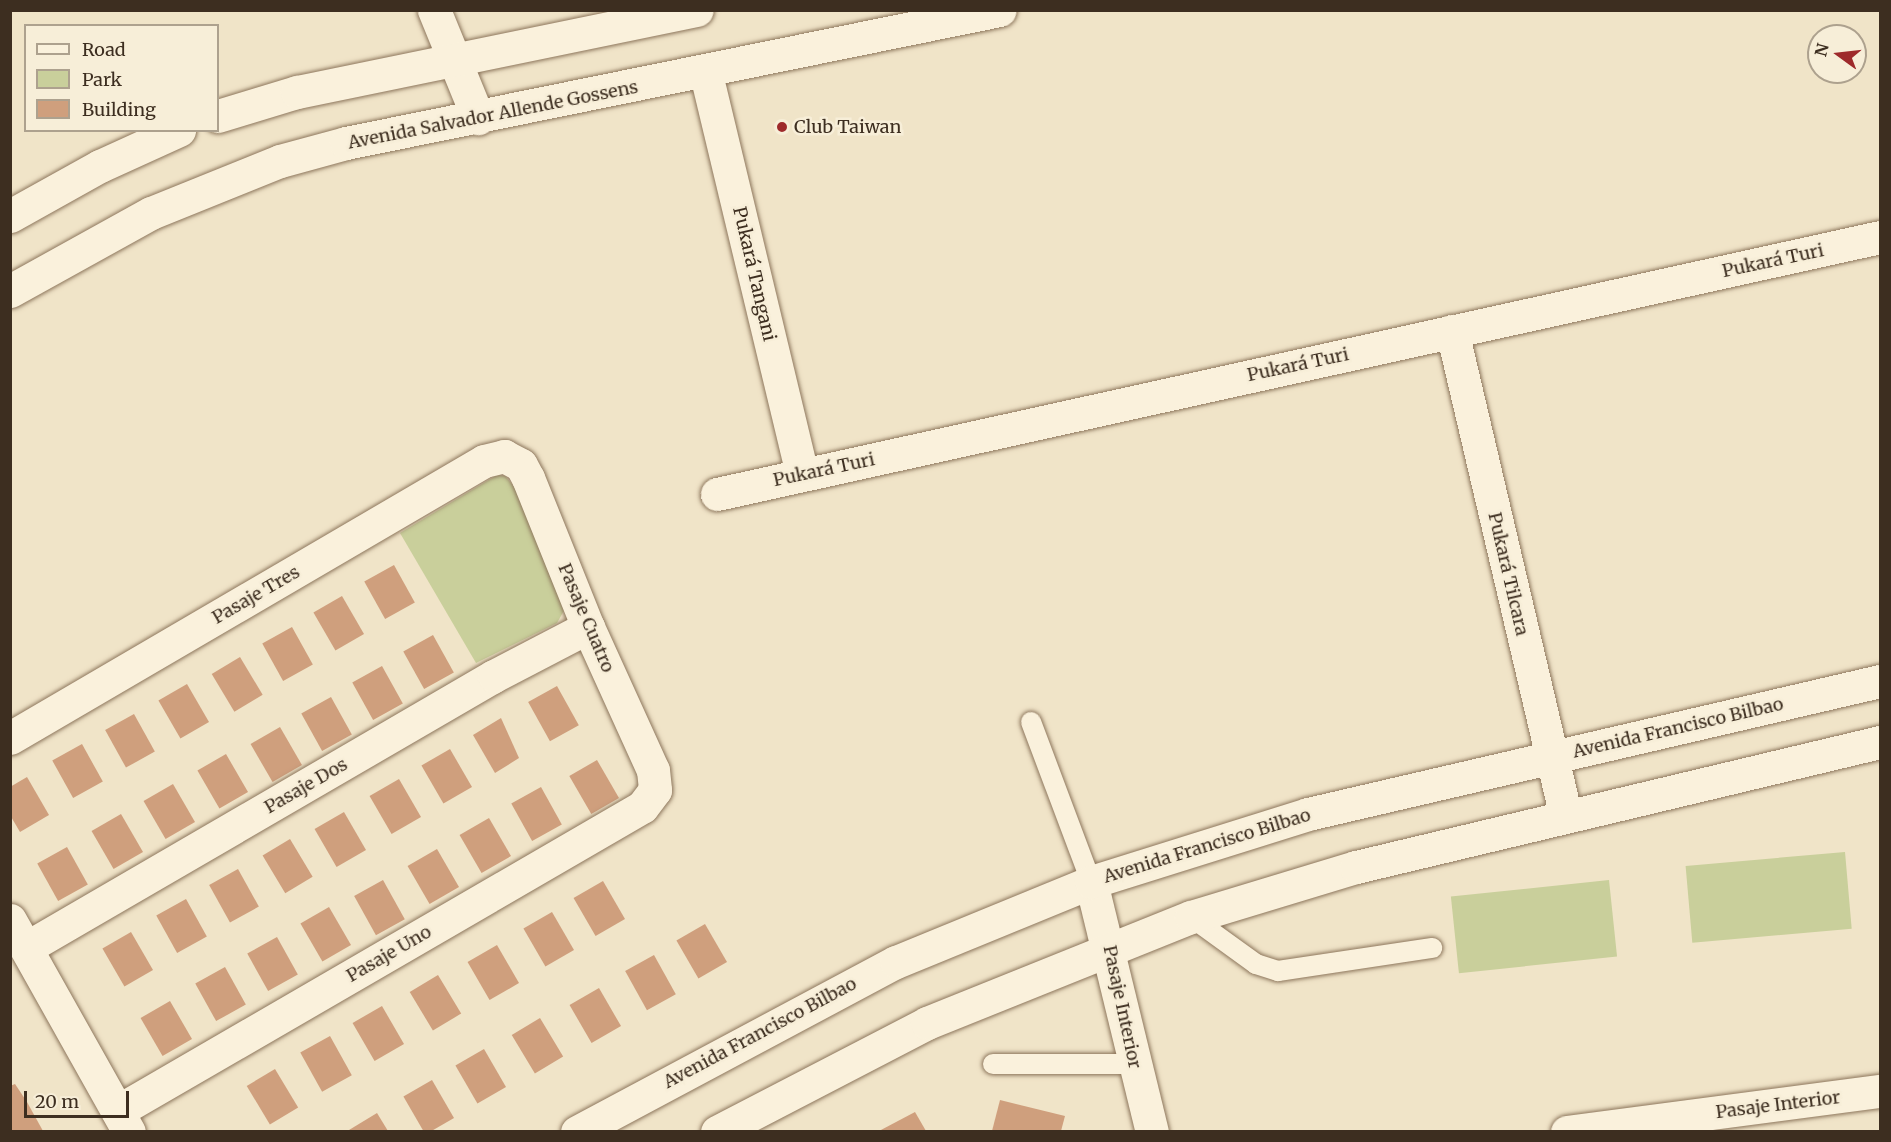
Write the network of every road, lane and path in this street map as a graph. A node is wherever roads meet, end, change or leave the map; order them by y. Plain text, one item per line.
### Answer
1 (434, 10) edge
2 (697, 10) edge
3 (997, 11) edge
4 (454, 60) junction
5 (706, 74) junction
6 (219, 116) edge
7 (478, 118) junction
8 (175, 132) edge
9 (10, 216) edge
10 (1881, 237) edge
11 (10, 291) edge
12 (1452, 331) junction
13 (504, 456) joint
14 (802, 475) junction
15 (717, 494) dead end
16 (588, 627) junction
17 (1881, 681) edge
18 (1031, 722) dead end
19 (10, 738) edge
20 (1881, 742) edge
21 (1551, 758) junction
22 (655, 790) joint
23 (1566, 817) junction
24 (1091, 882) junction
25 (1191, 916) junction
26 (18, 934) edge
27 (1110, 946) junction
28 (1432, 948) dead end
29 (993, 1064) dead end
30 (1134, 1065) junction
31 (1881, 1091) edge
32 (123, 1121) edge
33 (577, 1131) edge
34 (717, 1131) edge
35 (1151, 1131) edge
36 (1567, 1131) edge

1 - 4 street
2 - 4 street
3 - 5 street, Avenida Salvador Allende Gossens
4 - 6 street
4 - 7 street
5 - 7 street, Avenida Salvador Allende Gossens
5 - 14 street, Pukará Tangani
7 - 11 street, Avenida Salvador Allende Gossens
8 - 9 street
10 - 12 street, Pukará Turi
12 - 14 street, Pukará Turi
12 - 21 street, Pukará Tilcara
13 - 16 street, Pasaje Cuatro
13 - 19 street, Pasaje Tres
14 - 15 street, Pukará Turi
16 - 22 street, Pasaje Cuatro
16 - 26 street, Pasaje Dos
17 - 21 street, Avenida Francisco Bilbao
18 - 24 lane
20 - 23 street
21 - 23 street, Pukará Tilcara
21 - 24 street, Avenida Francisco Bilbao
22 - 32 street, Pasaje Uno
23 - 25 street
24 - 27 street, Pasaje Interior
24 - 33 street, Avenida Francisco Bilbao
25 - 27 street
25 - 28 lane
26 - 32 street
27 - 30 street, Pasaje Interior
27 - 34 street
29 - 30 lane
30 - 35 street, Pasaje Interior
31 - 36 street, Pasaje Interior

